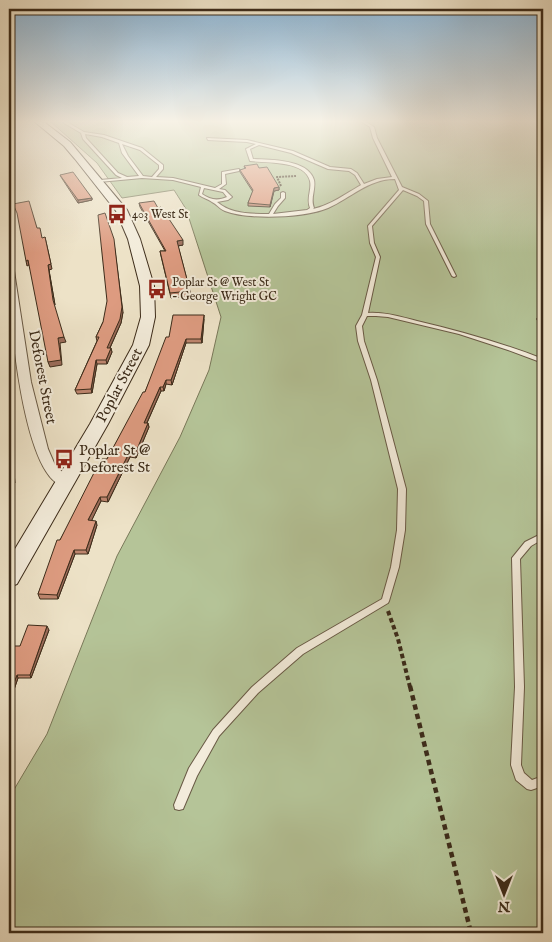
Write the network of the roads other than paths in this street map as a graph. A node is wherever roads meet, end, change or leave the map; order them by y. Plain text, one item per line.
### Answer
1 (87, 166) edge
2 (110, 166) edge
3 (135, 166) edge
4 (161, 166) edge
5 (295, 166) edge
6 (324, 166) edge
7 (389, 166) edge
8 (238, 170) edge
9 (142, 177) junction
10 (154, 177) junction
11 (127, 178) junction
12 (395, 178) junction
13 (100, 181) junction
14 (363, 185) junction
15 (203, 186) junction
16 (401, 188) junction
17 (216, 189) junction
18 (283, 192) dead end
19 (214, 201) junction
20 (309, 211) junction
21 (272, 214) junction
22 (9, 271) edge
23 (454, 276) dead end
24 (364, 315) junction
25 (543, 361) edge
26 (66, 481) junction
27 (543, 536) edge
28 (9, 578) edge
29 (543, 781) edge
30 (179, 805) dead end

1 - 13 street, Poplar Street
2 - 11 lane
3 - 9 lane
4 - 10 lane
5 - 20 lane
6 - 14 lane
7 - 12 lane
8 - 17 lane
9 - 10 lane
9 - 11 lane
10 - 15 lane
11 - 13 lane
12 - 14 lane
12 - 16 lane
13 - 26 street, Poplar Street
14 - 20 lane
15 - 17 lane
15 - 19 lane
16 - 23 lane
16 - 24 lane
17 - 19 lane
18 - 21 lane
19 - 21 lane
20 - 21 lane
22 - 26 street, Deforest Street
24 - 25 lane
24 - 30 lane
26 - 28 street, Poplar Street
27 - 29 lane

